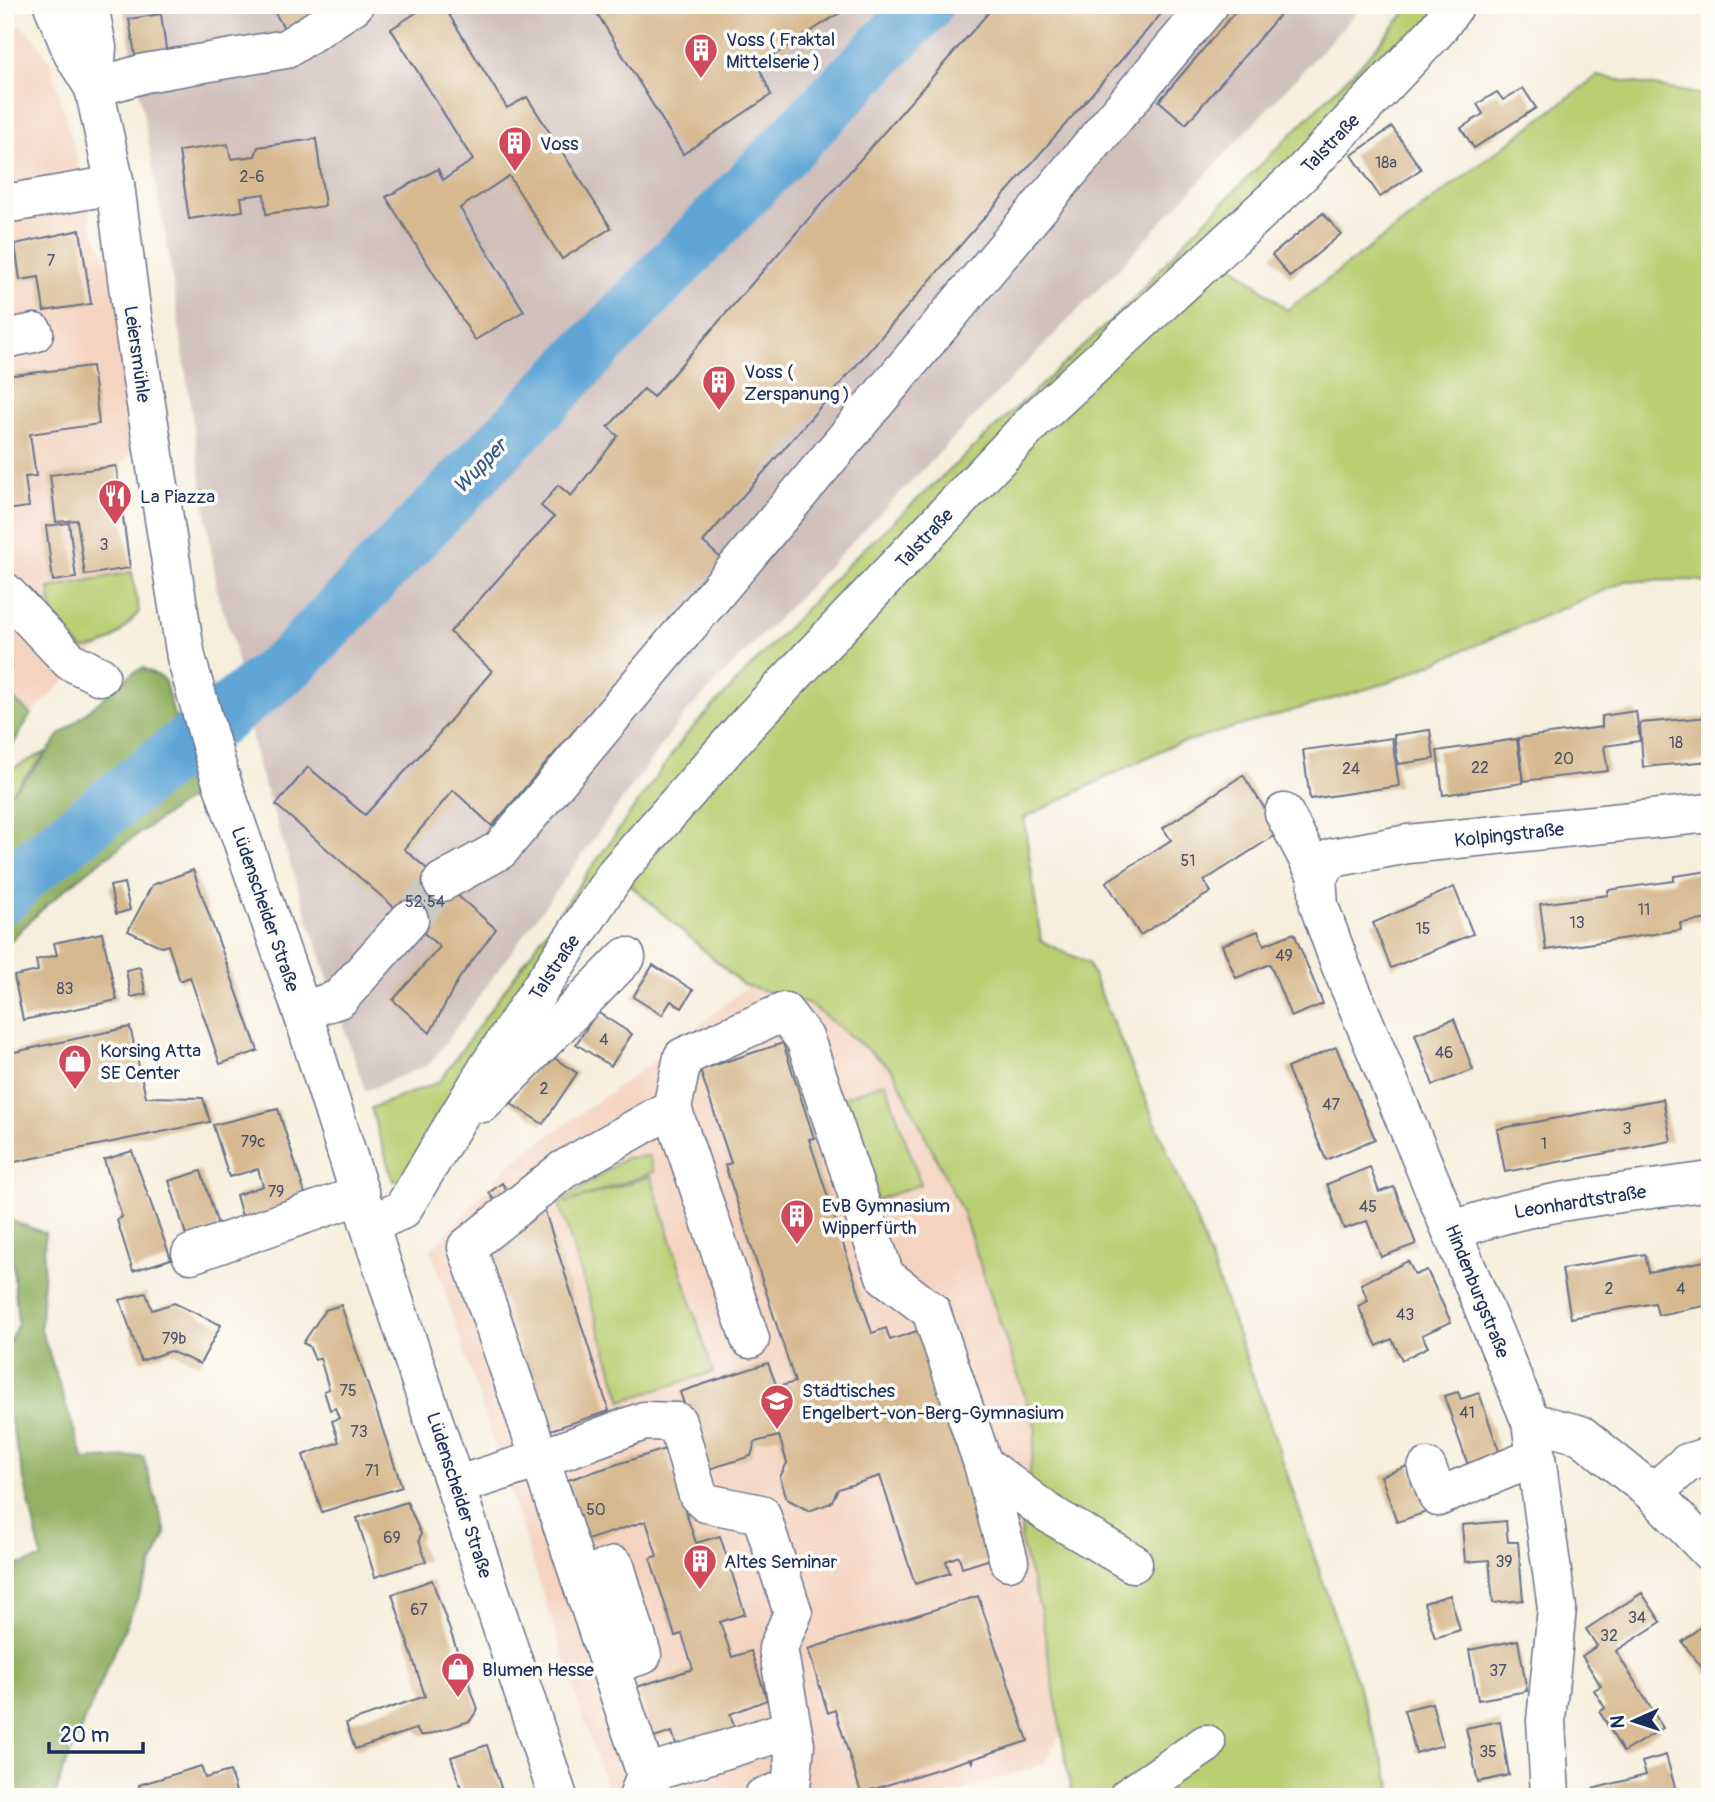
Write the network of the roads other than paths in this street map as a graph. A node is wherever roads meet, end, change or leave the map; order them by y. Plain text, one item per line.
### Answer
1 (354, 5) edge
2 (1209, 5) edge
3 (1455, 5) edge
4 (58, 8) edge
5 (94, 88) junction
6 (115, 185) junction
7 (5, 204) edge
8 (5, 592) edge
9 (184, 639) joint
10 (100, 676) dead end
11 (1284, 813) dead end
12 (1710, 813) edge
13 (1317, 876) junction
14 (442, 882) tunnel mouth
15 (409, 920) tunnel mouth
16 (626, 957) dead end
17 (302, 1010) junction
18 (672, 1108) junction
19 (456, 1125) junction
20 (1710, 1181) edge
21 (365, 1209) junction
22 (1453, 1231) junction
23 (191, 1254) dead end
24 (750, 1339) dead end
25 (1533, 1439) junction
26 (1710, 1456) edge
27 (540, 1459) junction
28 (983, 1464) junction
29 (1427, 1468) dead end
30 (458, 1485) junction
31 (1653, 1493) junction
32 (1710, 1552) edge
33 (1009, 1561) dead end
34 (1133, 1563) dead end
35 (792, 1728) junction
36 (1206, 1744) dead end
37 (642, 1786) edge
38 (558, 1797) edge
39 (763, 1797) edge
40 (1128, 1797) edge
41 (1550, 1797) edge

1 - 5 street
2 - 14 street
3 - 19 street, Talstraße
4 - 5 street, Leiersmühle
5 - 6 street, Leiersmühle
6 - 7 street
6 - 9 street, Leiersmühle
8 - 10 street
9 - 17 street, Lüdenscheider Straße
11 - 13 street, Hindenburgstraße
12 - 13 street, Kolpingstraße
13 - 22 street, Hindenburgstraße
15 - 17 street
16 - 19 street, Talstraße
17 - 21 street, Lüdenscheider Straße
18 - 24 street
18 - 27 street
18 - 28 street
19 - 21 street, Talstraße
20 - 22 street, Leonhardtstraße
21 - 23 street
21 - 30 street, Lüdenscheider Straße
22 - 25 street, Hindenburgstraße
25 - 29 street
25 - 31 street
25 - 41 street, Hindenburgstraße
26 - 31 street
27 - 30 street
27 - 35 street
27 - 37 street
28 - 33 street
28 - 34 street
30 - 38 street, Lüdenscheider Straße
31 - 32 street
35 - 37 street
35 - 39 street
36 - 40 street

